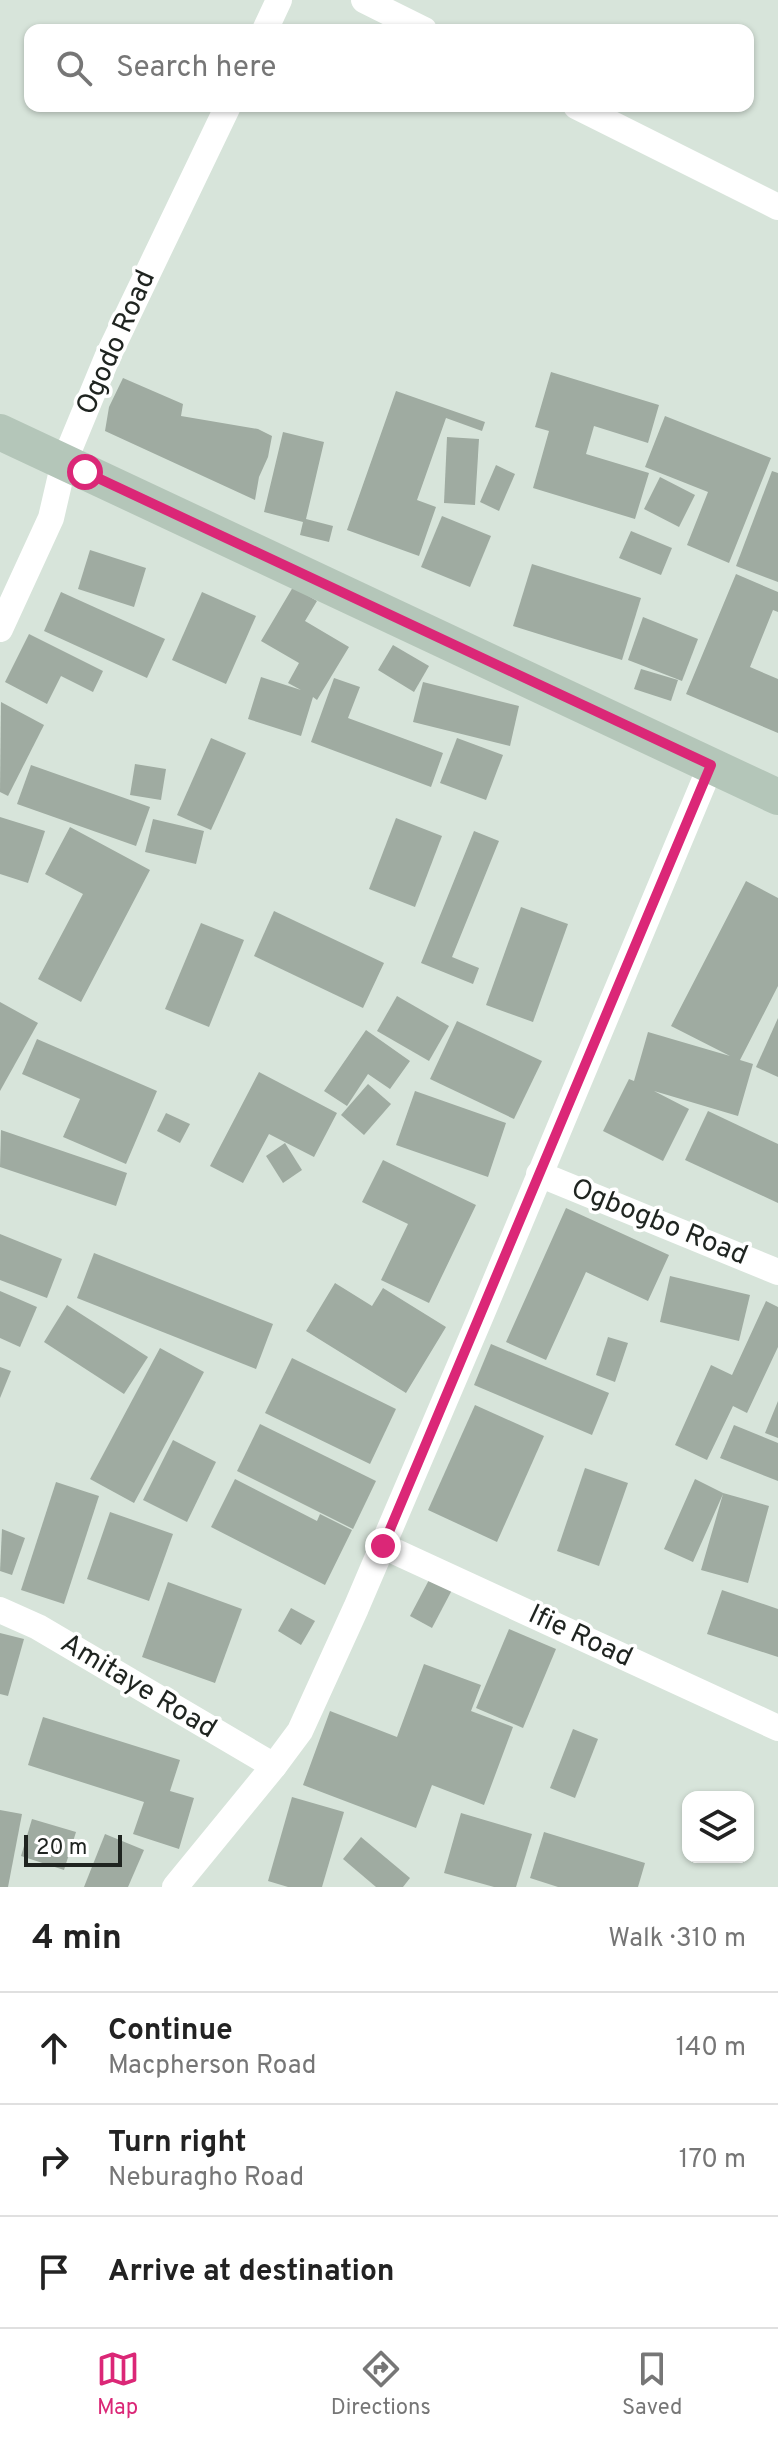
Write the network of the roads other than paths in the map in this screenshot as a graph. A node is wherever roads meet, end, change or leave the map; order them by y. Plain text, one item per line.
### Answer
1 (279, 0) edge
2 (364, 0) edge
3 (268, 24) edge
4 (412, 24) edge
5 (225, 112) edge
6 (588, 112) edge
7 (778, 207) edge
8 (0, 432) edge
9 (64, 462) junction
10 (0, 629) edge
11 (711, 765) junction
12 (778, 797) edge
13 (539, 1174) junction
14 (778, 1272) edge
15 (383, 1546) junction
16 (0, 1610) edge
17 (778, 1728) edge
18 (274, 1766) junction
19 (175, 1887) edge

1 - 3 street
2 - 4 street
5 - 9 street, Ogodo Road
6 - 7 street
8 - 9 street
9 - 10 street, Ogodo Road
9 - 11 street
11 - 12 street
11 - 13 street
13 - 14 street, Ogbogbo Road
13 - 15 street
15 - 17 street, Ifie Road
15 - 18 street
16 - 18 street, Amitaye Road
18 - 19 street

